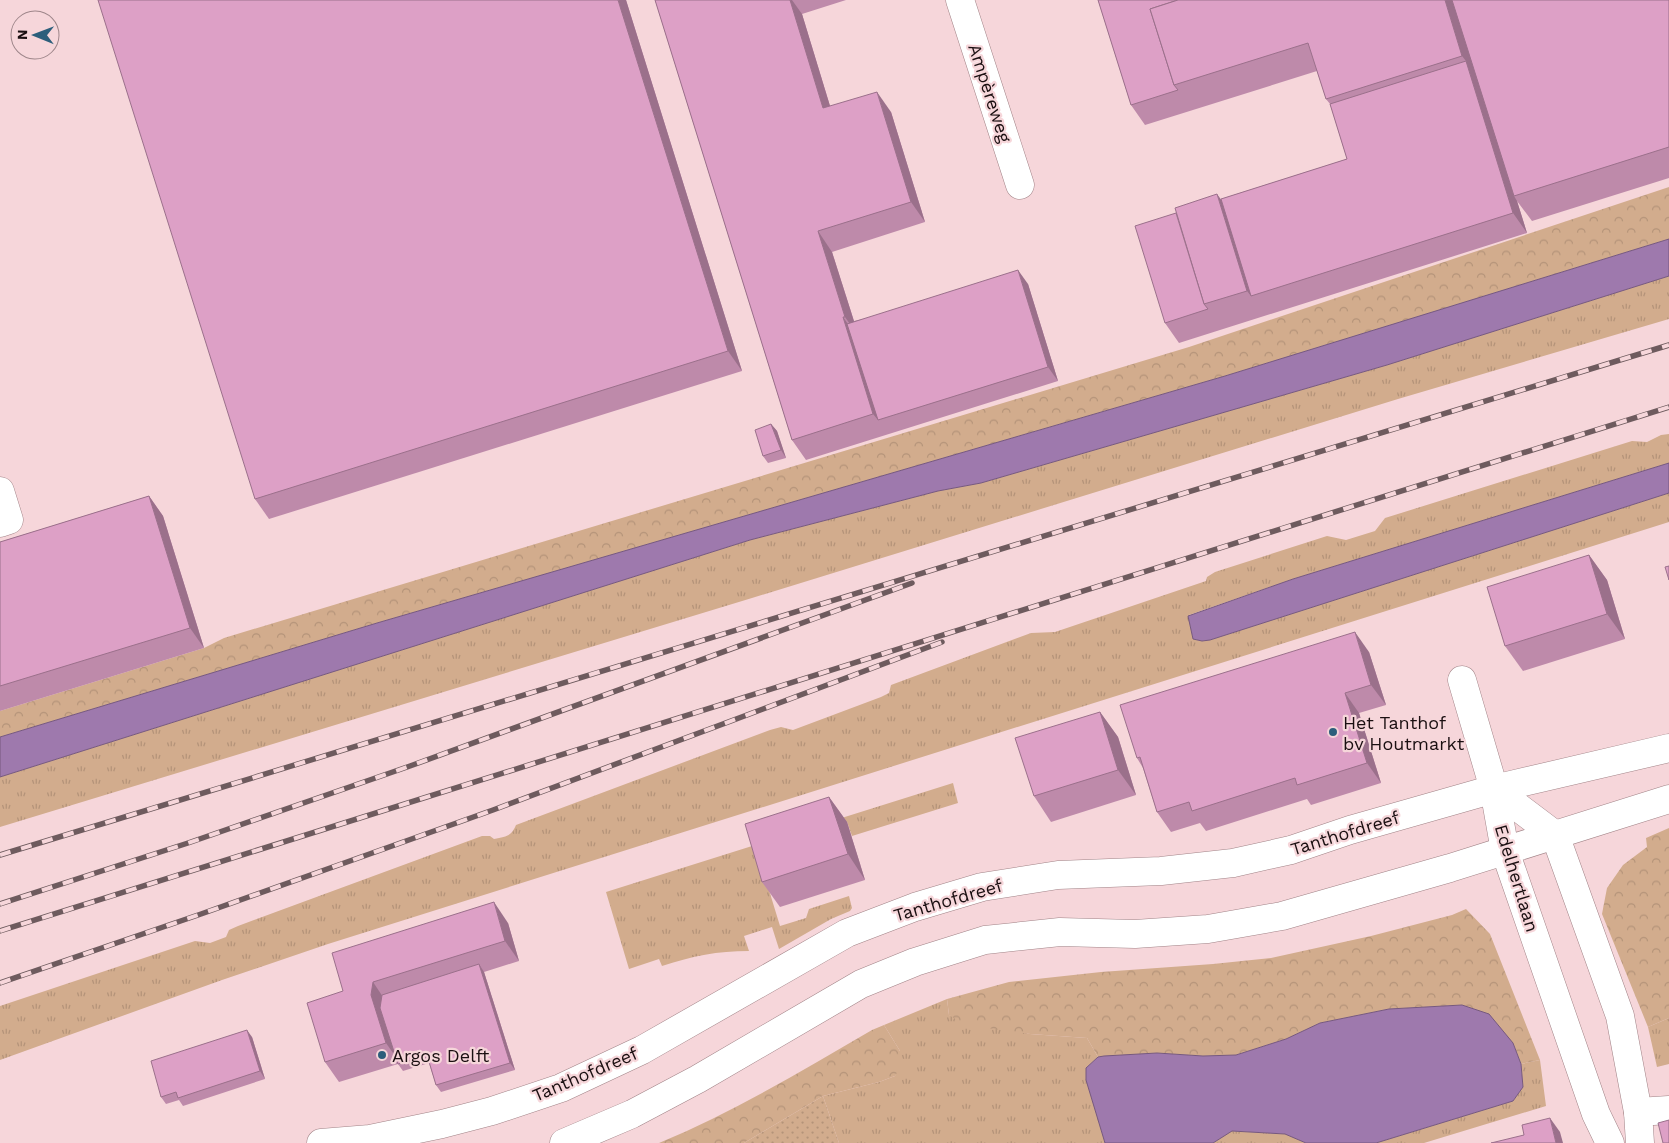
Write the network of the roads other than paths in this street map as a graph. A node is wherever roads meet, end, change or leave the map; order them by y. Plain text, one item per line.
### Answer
1 (960, 0) edge
2 (1020, 186) dead end
3 (0, 491) edge
4 (0, 523) edge
5 (1462, 680) dead end
6 (1669, 748) edge
7 (1494, 789) junction
8 (1669, 799) edge
9 (1555, 835) junction
10 (1505, 851) junction
11 (1669, 1110) edge
12 (1638, 1112) junction
13 (321, 1143) edge
14 (564, 1143) edge
15 (1610, 1143) edge
16 (1640, 1143) edge

1 - 2 street, Ampèreweg
3 - 4 street
5 - 7 street
6 - 7 street, Tanthofdreef
7 - 9 street, Edelhertlaan
7 - 10 street, Edelhertlaan
7 - 13 street, Tanthofdreef
8 - 9 street
9 - 10 street
9 - 12 street
10 - 14 street
10 - 15 street, Edelhertlaan
11 - 12 street
12 - 16 street

